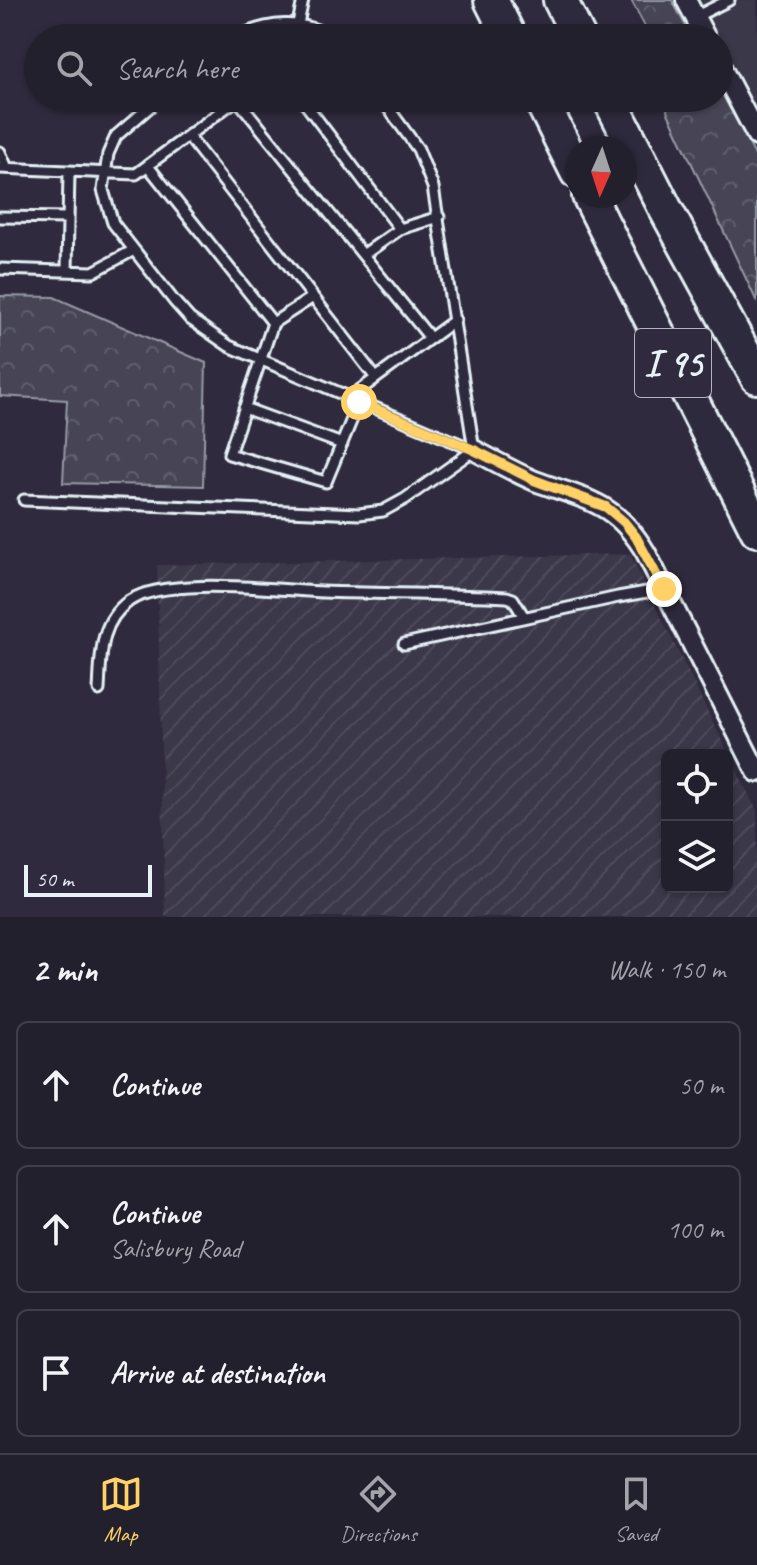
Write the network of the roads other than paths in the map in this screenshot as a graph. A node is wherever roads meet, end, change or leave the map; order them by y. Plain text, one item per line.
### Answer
1 (303, 0) edge
2 (491, 0) edge
3 (560, 0) edge
4 (686, 0) edge
5 (729, 0) edge
6 (695, 17) junction
7 (299, 24) edge
8 (503, 24) edge
9 (572, 24) edge
10 (699, 24) edge
11 (733, 88) edge
12 (144, 112) edge
13 (220, 112) edge
14 (248, 112) edge
15 (312, 112) edge
16 (391, 112) edge
17 (547, 112) edge
18 (616, 112) edge
19 (756, 129) edge
20 (188, 136) junction
21 (565, 148) edge
22 (0, 152) edge
23 (148, 166) junction
24 (3, 168) edge
25 (69, 173) junction
26 (104, 175) junction
27 (595, 208) edge
28 (0, 217) edge
29 (439, 217) junction
30 (68, 218) junction
31 (400, 229) junction
32 (134, 250) junction
33 (363, 255) junction
34 (0, 269) edge
35 (67, 271) junction
36 (313, 297) junction
37 (455, 320) junction
38 (273, 323) junction
39 (430, 338) junction
40 (259, 361) junction
41 (757, 377) edge
42 (376, 378) junction
43 (354, 400) junction
44 (244, 408) junction
45 (342, 444) junction
46 (474, 450) junction
47 (24, 500) dead end
48 (757, 530) edge
49 (664, 589) junction
50 (524, 617) junction
51 (404, 644) dead end
52 (99, 690) dead end
53 (757, 772) edge

1 - 7 lane
2 - 8 highway
3 - 9 highway
4 - 6 street
5 - 6 lane
6 - 10 street
11 - 19 street
12 - 26 lane
13 - 20 lane
14 - 33 lane
15 - 31 lane
16 - 29 lane
17 - 21 highway
18 - 41 highway, I 95
20 - 23 lane
20 - 36 lane
22 - 24 lane
23 - 26 lane
23 - 38 lane
24 - 25 lane
25 - 26 lane
25 - 30 lane
26 - 32 lane
27 - 48 highway, I 95
28 - 30 lane
29 - 31 lane
29 - 37 lane
30 - 35 lane
31 - 33 lane
32 - 35 lane
32 - 40 lane
33 - 39 lane
34 - 35 lane
36 - 38 lane
36 - 42 lane
37 - 39 lane
37 - 46 lane
38 - 40 lane
39 - 42 lane
40 - 43 lane
40 - 44 lane
42 - 43 lane
43 - 45 lane
43 - 46 lane
44 - 45 lane
44 - 45 lane
46 - 47 lane
46 - 49 street
49 - 50 lane
49 - 53 street
50 - 51 lane
50 - 52 lane

